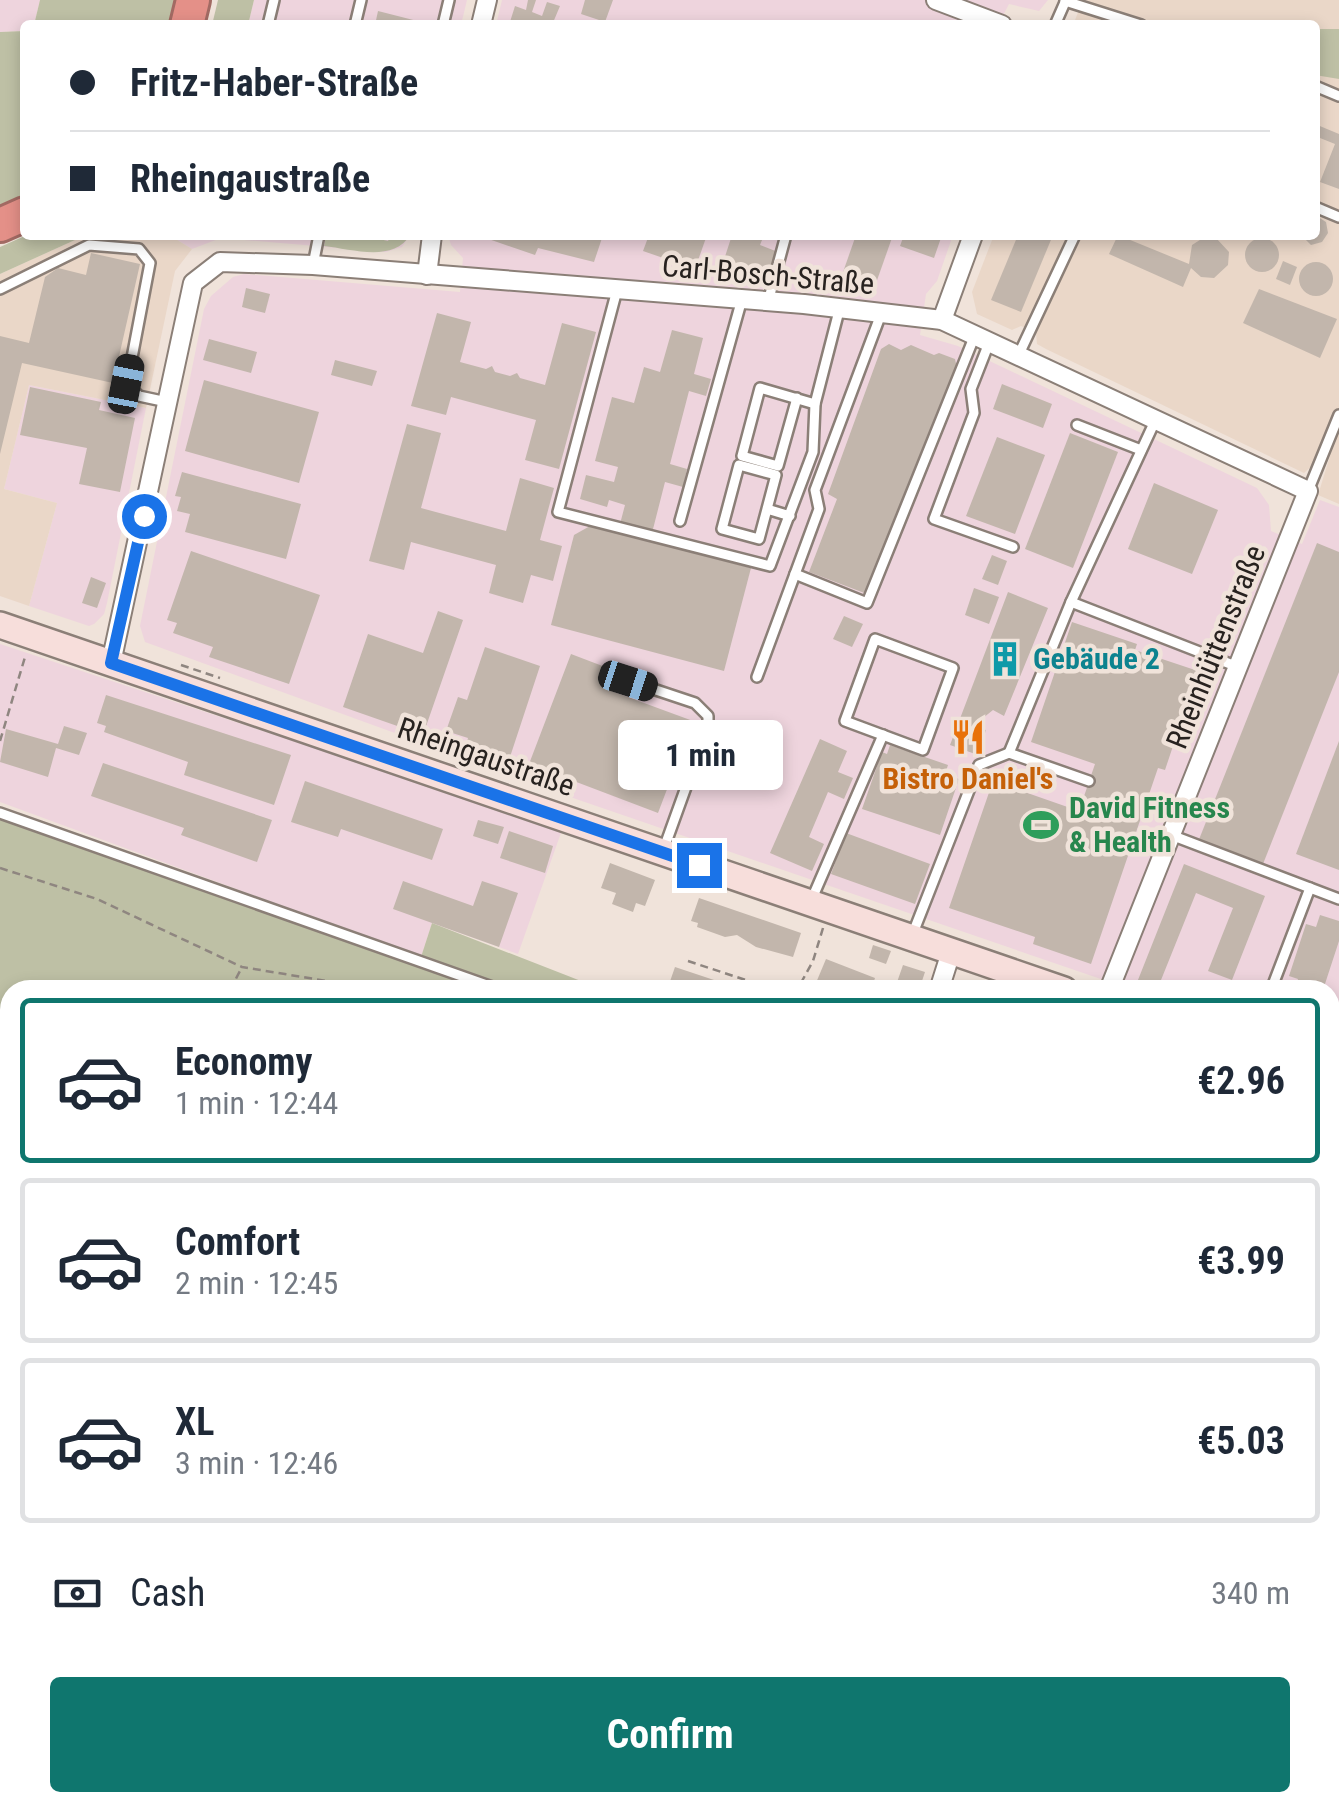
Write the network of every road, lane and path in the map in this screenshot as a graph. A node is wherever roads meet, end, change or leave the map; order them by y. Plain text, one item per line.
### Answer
1 (936, 0) edge
2 (1066, 1) edge
3 (989, 20) edge
4 (1125, 20) edge
5 (318, 240) edge
6 (431, 240) edge
7 (786, 240) edge
8 (971, 240) edge
9 (1073, 240) edge
10 (313, 266) junction
11 (427, 275) junction
12 (0, 289) edge
13 (617, 290) junction
14 (742, 300) junction
15 (768, 302) junction
16 (840, 307) junction
17 (882, 311) junction
18 (942, 320) junction
19 (983, 337) junction
20 (1019, 354) junction
21 (797, 398) junction
22 (168, 402) junction
23 (816, 404) junction
24 (1339, 415) edge
25 (1156, 419) junction
26 (1077, 425) dead end
27 (1336, 431) edge
28 (1140, 450) junction
29 (1308, 491) junction
30 (767, 510) junction
31 (790, 516) junction
32 (680, 522) dead end
33 (1013, 547) dead end
34 (795, 574) junction
35 (1071, 602) junction
36 (0, 625) edge
37 (32, 636) junction
38 (111, 663) junction
39 (182, 664) dead end
40 (1238, 667) junction
41 (757, 677) dead end
42 (628, 681) dead end
43 (236, 683) dead end
44 (883, 735) junction
45 (0, 741) edge
46 (1009, 753) junction
47 (1089, 781) dead end
48 (1147, 801) dead end
49 (1180, 812) junction
50 (0, 814) edge
51 (1170, 835) junction
52 (662, 852) junction
53 (0, 868) edge
54 (1310, 888) junction
55 (1339, 899) edge
56 (817, 913) junction
57 (912, 938) junction
58 (951, 952) junction
59 (688, 961) dead end
60 (242, 967) junction
61 (235, 980) edge
62 (321, 980) edge
63 (473, 980) edge
64 (746, 980) edge
65 (803, 980) edge
66 (941, 980) edge
67 (1034, 980) edge
68 (1113, 980) edge
69 (1276, 980) edge

1 - 3 street
2 - 4 lane
5 - 10 lane
6 - 11 street
7 - 15 lane
8 - 18 street
9 - 20 lane
10 - 11 street, Carl-Bosch-Straße
10 - 22 street, Carl-Bosch-Straße
11 - 13 street, Carl-Bosch-Straße
12 - 22 lane
13 - 14 street, Carl-Bosch-Straße
13 - 31 lane
14 - 15 street, Carl-Bosch-Straße
14 - 32 lane
15 - 16 street, Carl-Bosch-Straße
16 - 17 street, Carl-Bosch-Straße
16 - 23 lane
17 - 18 street, Carl-Bosch-Straße
17 - 34 lane
18 - 19 street, Carl-Bosch-Straße
19 - 20 street, Carl-Bosch-Straße
19 - 33 lane
19 - 34 lane
20 - 25 street, Carl-Bosch-Straße
21 - 21 lane
21 - 23 lane
22 - 38 street
23 - 31 lane
24 - 27 lane
25 - 28 lane
25 - 29 street, Carl-Bosch-Straße
26 - 28 lane
27 - 29 lane
28 - 35 lane
29 - 40 street, Rheinhüttenstraße
30 - 30 lane
30 - 31 lane
34 - 41 lane
35 - 40 lane
35 - 46 lane
36 - 37 street, Rheingaustraße
37 - 38 street, Rheingaustraße
37 - 45 path
38 - 52 street, Rheingaustraße
39 - 43 path
40 - 49 street, Rheinhüttenstraße
42 - 52 lane
44 - 44 lane
44 - 56 lane
46 - 47 lane
46 - 57 lane
48 - 49 lane
49 - 51 street, Rheinhüttenstraße
50 - 63 lane
51 - 54 lane
51 - 68 street, Rheinhüttenstraße
52 - 56 street, Rheingaustraße
53 - 60 path
54 - 55 lane
54 - 69 lane
56 - 57 street, Rheingaustraße
56 - 65 path
57 - 58 street, Rheingaustraße
58 - 66 street
58 - 67 street, Rheingaustraße
59 - 64 path
60 - 61 path
60 - 62 path

